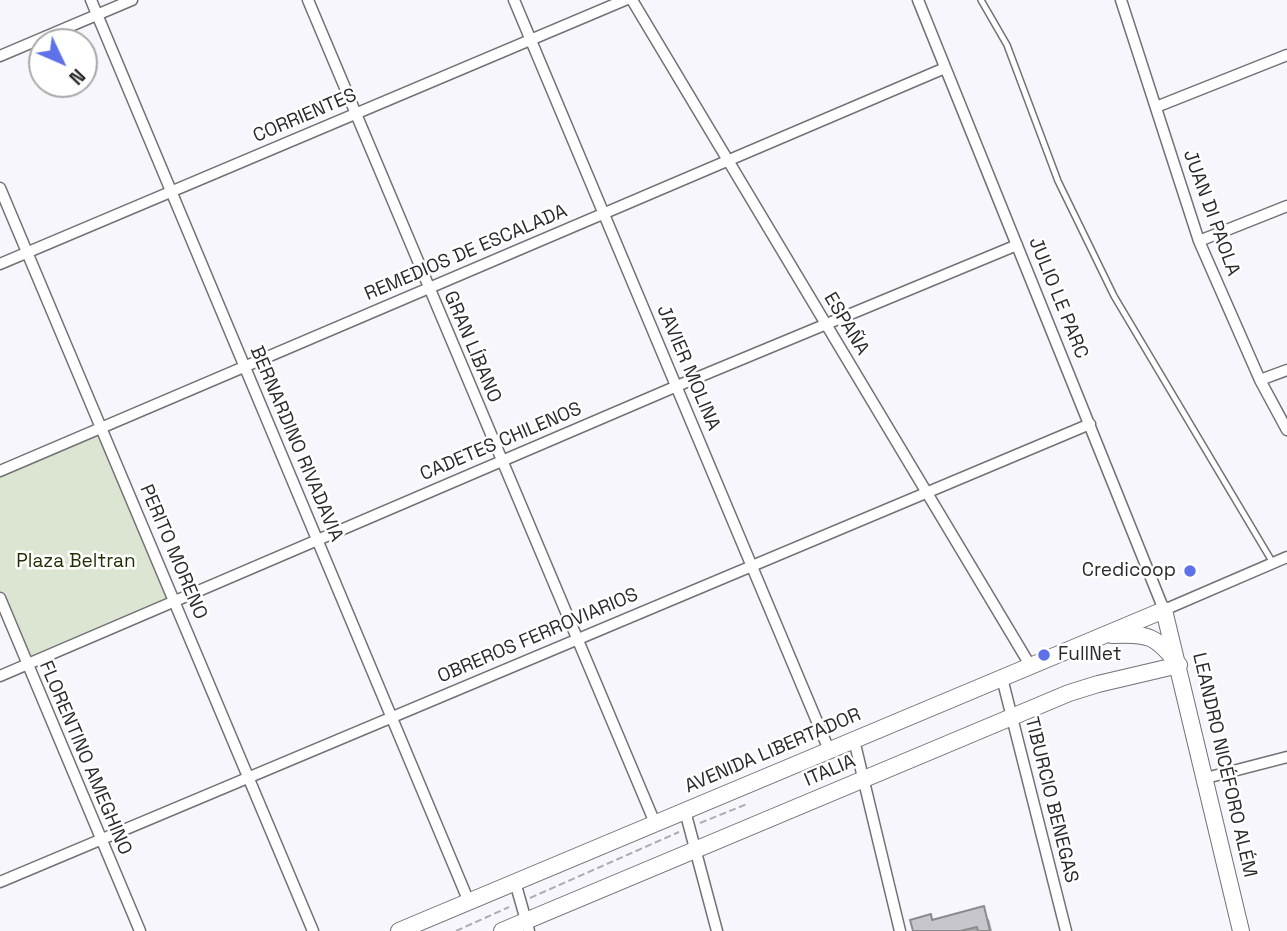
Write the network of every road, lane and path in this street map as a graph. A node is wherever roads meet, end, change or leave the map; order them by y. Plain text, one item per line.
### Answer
1 (91, 0) edge
2 (132, 0) edge
3 (308, 0) edge
4 (514, 0) edge
5 (625, 0) edge
6 (632, 0) edge
7 (918, 0) edge
8 (981, 0) edge
9 (1121, 0) edge
10 (97, 15) junction
11 (531, 40) junction
12 (1287, 55) edge
13 (0, 56) edge
14 (945, 68) junction
15 (1156, 107) junction
16 (355, 114) junction
17 (728, 160) junction
18 (0, 188) edge
19 (172, 192) junction
20 (1287, 206) edge
21 (603, 213) junction
22 (1199, 240) junction
23 (1017, 245) junction
24 (27, 253) junction
25 (0, 264) edge
26 (427, 287) junction
27 (826, 324) junction
28 (245, 366) junction
29 (1287, 370) edge
30 (1260, 380) junction
31 (677, 386) junction
32 (1090, 424) junction
33 (100, 428) junction
34 (1287, 430) edge
35 (502, 461) junction
36 (0, 471) edge
37 (925, 491) junction
38 (317, 540) junction
39 (1287, 557) edge
40 (1273, 562) junction
41 (751, 565) junction
42 (0, 598) edge
43 (175, 601) junction
44 (1164, 610) junction
45 (1103, 635) junction
46 (577, 639) junction
47 (27, 665) junction
48 (1030, 665) junction
49 (1179, 665) junction
50 (0, 676) edge
51 (1002, 678) junction
52 (392, 716) junction
53 (1012, 717) junction
54 (854, 740) junction
55 (829, 750) junction
56 (1287, 757) edge
57 (248, 777) junction
58 (1206, 778) junction
59 (864, 779) junction
60 (747, 804) dead end
61 (685, 811) junction
62 (655, 823) junction
63 (690, 827) junction
64 (100, 839) junction
65 (696, 849) junction
66 (0, 882) edge
67 (515, 882) junction
68 (469, 902) junction
69 (521, 902) junction
70 (528, 926) edge
71 (140, 931) edge
72 (313, 931) edge
73 (399, 931) edge
74 (456, 931) edge
75 (502, 931) edge
76 (717, 931) edge
77 (900, 931) edge
78 (1066, 931) edge
79 (1241, 931) edge

1 - 10 street, BERNARDINO RIVADAVIA
2 - 10 street
3 - 16 street, GRAN LÍBANO
4 - 11 street, JAVIER MOLINA
5 - 11 street, CORRIENTES
6 - 17 street, ESPAÑA
7 - 14 street, JULIO LE PARC
8 - 40 lane
9 - 15 street, JUAN DI PAOLA
10 - 13 street
10 - 19 street, BERNARDINO RIVADAVIA
11 - 16 street, CORRIENTES
11 - 21 street, JAVIER MOLINA
12 - 15 street
14 - 17 street, REMEDIOS DE ESCALADA
14 - 23 street, JULIO LE PARC
15 - 22 street, JUAN DI PAOLA
16 - 19 street, CORRIENTES
16 - 26 street, GRAN LÍBANO
17 - 21 street, REMEDIOS DE ESCALADA
17 - 27 street, ESPAÑA
18 - 24 street, PERITO MORENO
19 - 24 street, CORRIENTES
19 - 28 street, BERNARDINO RIVADAVIA
20 - 22 street
21 - 26 street, REMEDIOS DE ESCALADA
21 - 31 street, JAVIER MOLINA
22 - 30 street, JUAN DI PAOLA
23 - 27 street, CADETES CHILENOS
23 - 32 street, JULIO LE PARC
24 - 25 street, CORRIENTES
24 - 33 street, PERITO MORENO
26 - 28 street, REMEDIOS DE ESCALADA
26 - 35 street, GRAN LÍBANO
27 - 31 street, CADETES CHILENOS
27 - 37 street, ESPAÑA
28 - 33 street, REMEDIOS DE ESCALADA
28 - 38 street, BERNARDINO RIVADAVIA
29 - 30 street
30 - 34 street, JUAN DI PAOLA
31 - 35 street, CADETES CHILENOS
31 - 41 street, JAVIER MOLINA
32 - 37 street, OBREROS FERROVIARIOS
32 - 44 street, JULIO LE PARC
33 - 36 street, REMEDIOS DE ESCALADA
33 - 43 street, PERITO MORENO
35 - 38 street, CADETES CHILENOS
35 - 46 street, GRAN LÍBANO
37 - 41 street, OBREROS FERROVIARIOS
37 - 48 street, ESPAÑA
38 - 43 street, CADETES CHILENOS
38 - 52 street, BERNARDINO RIVADAVIA
39 - 40 street
40 - 44 street
41 - 46 street, OBREROS FERROVIARIOS
41 - 55 street, JAVIER MOLINA
42 - 47 street, FLORENTINO AMEGHINO
43 - 47 street, CADETES CHILENOS
43 - 57 street, PERITO MORENO
44 - 45 main road, AVENIDA LIBERTADOR
44 - 49 main road, LEANDRO NICÉFORO ALÉM
45 - 48 main road, AVENIDA LIBERTADOR
45 - 49 main road
46 - 52 street, OBREROS FERROVIARIOS
46 - 62 street, GRAN LÍBANO
47 - 50 street, CADETES CHILENOS
47 - 64 street, FLORENTINO AMEGHINO
48 - 51 main road, AVENIDA LIBERTADOR
49 - 53 main road, ITALIA
49 - 58 main road, LEANDRO NICÉFORO ALÉM
51 - 53 street, TIBURCIO BENEGAS
51 - 54 main road, AVENIDA LIBERTADOR
52 - 57 street, OBREROS FERROVIARIOS
52 - 68 street, BERNARDINO RIVADAVIA
53 - 59 main road, ITALIA
53 - 78 street, TIBURCIO BENEGAS
54 - 55 main road, AVENIDA LIBERTADOR
54 - 59 street
55 - 61 main road, AVENIDA LIBERTADOR
56 - 58 street
57 - 64 street, OBREROS FERROVIARIOS
57 - 72 street, PERITO MORENO
58 - 79 main road, LEANDRO NICÉFORO ALÉM
59 - 65 main road, ITALIA
59 - 77 street
60 - 63 path
61 - 62 main road, AVENIDA LIBERTADOR
61 - 63 street
62 - 67 main road, AVENIDA LIBERTADOR
63 - 65 street
63 - 69 path
64 - 66 street, OBREROS FERROVIARIOS
64 - 71 street, FLORENTINO AMEGHINO
65 - 70 main road, ITALIA
65 - 76 street
67 - 68 main road, AVENIDA LIBERTADOR
67 - 69 street
68 - 73 main road, AVENIDA LIBERTADOR
69 - 70 street
69 - 74 path
70 - 75 main road, ITALIA

